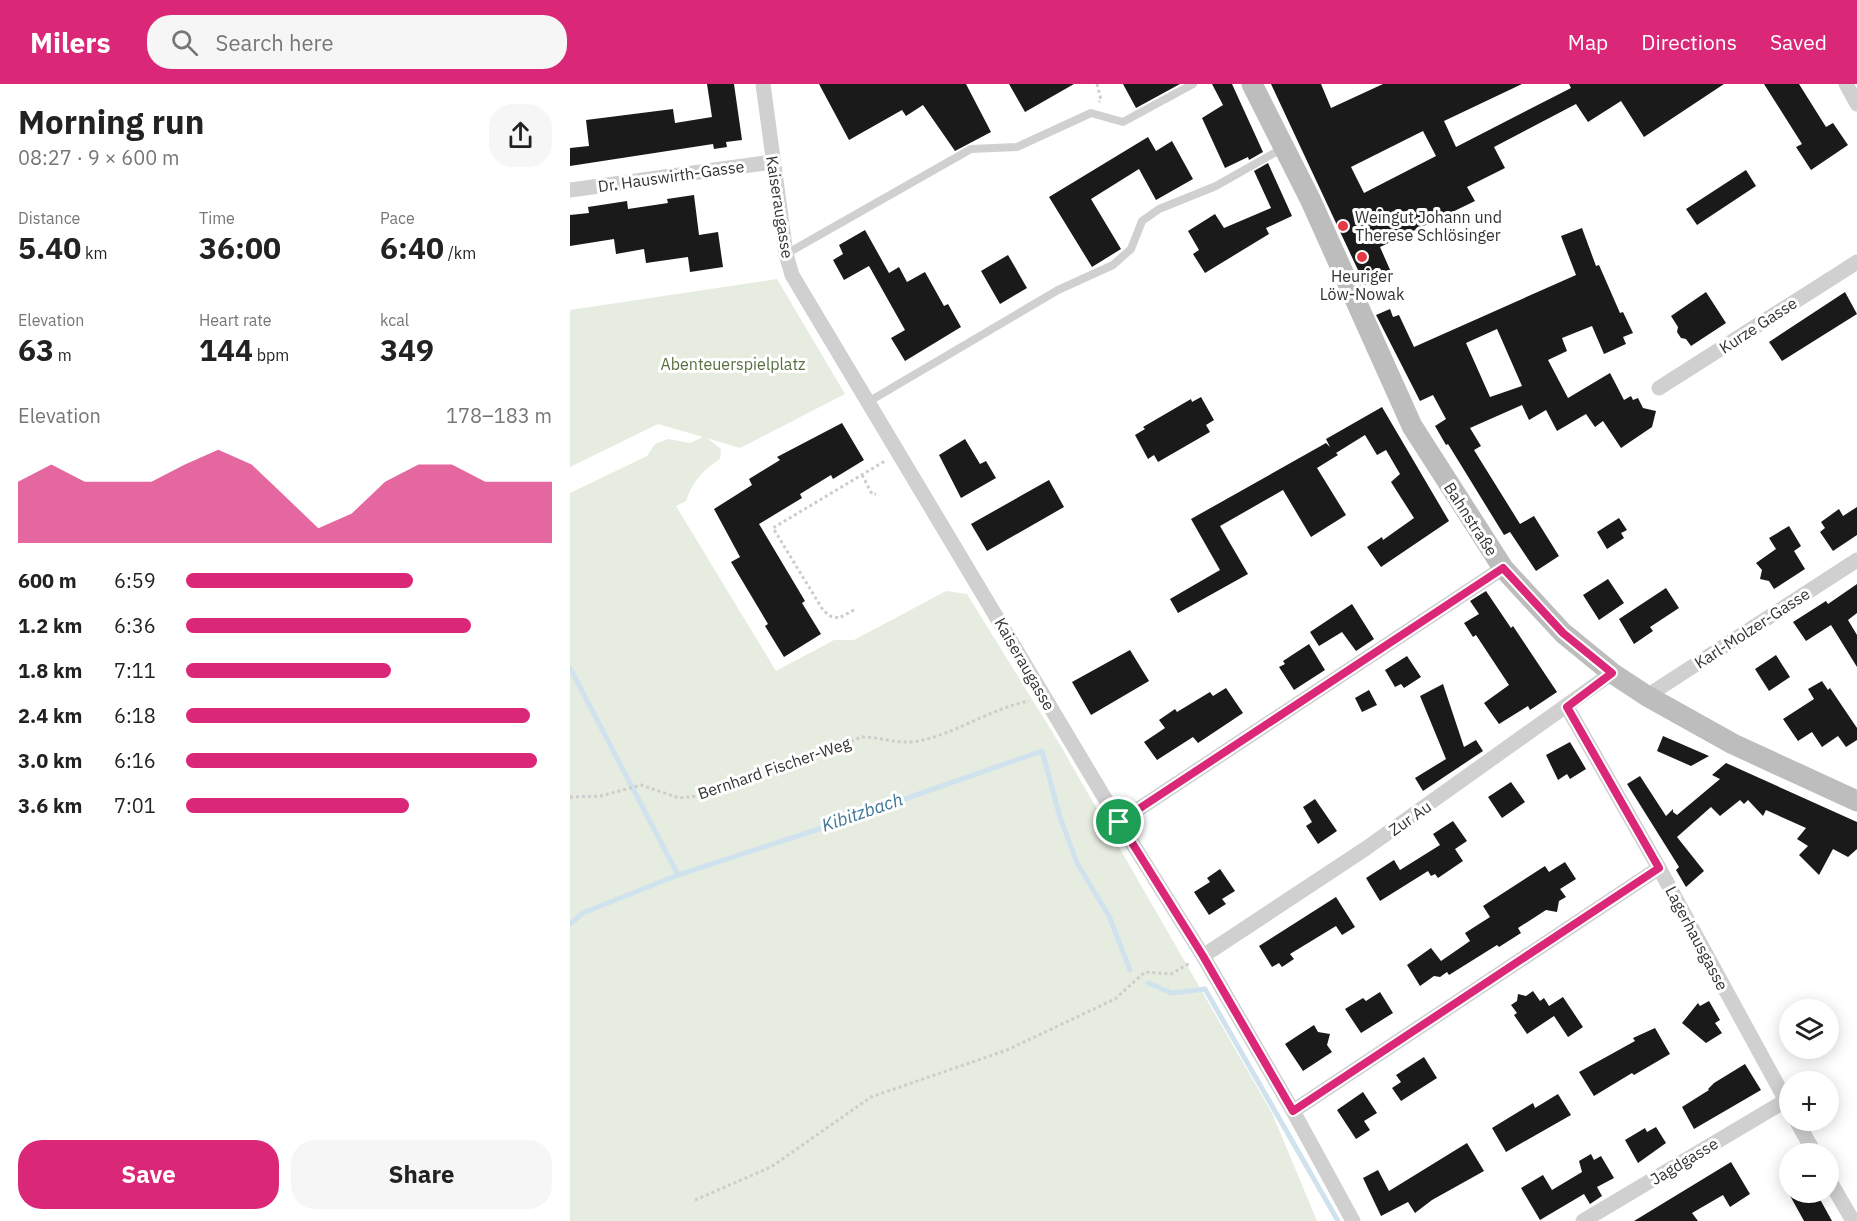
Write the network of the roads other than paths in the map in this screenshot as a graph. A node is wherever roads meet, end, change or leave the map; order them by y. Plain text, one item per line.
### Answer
1 (763, 84) edge
2 (1193, 84) edge
3 (1252, 84) edge
4 (1846, 84) edge
5 (1857, 104) edge
6 (1285, 148) junction
7 (772, 162) junction
8 (570, 190) edge
9 (786, 254) junction
10 (1857, 262) edge
11 (1659, 388) dead end
12 (868, 402) junction
13 (1857, 560) edge
14 (1503, 568) junction
15 (1612, 673) junction
16 (1647, 696) junction
17 (1567, 707) junction
18 (1857, 801) edge
19 (1119, 822) junction
20 (1659, 868) junction
21 (1203, 956) junction
22 (1779, 1090) edge
23 (1779, 1110) edge
24 (1293, 1111) junction
25 (1839, 1197) edge
26 (1353, 1221) edge
27 (1583, 1221) edge
28 (1853, 1221) edge

1 - 7 street, Kaiseraugasse
2 - 9 lane
3 - 6 main road, Bahnstraße
4 - 5 street
6 - 12 lane
6 - 14 main road, Bahnstraße
7 - 8 street, Dr. Hauswirth-Gasse
7 - 9 street, Kaiseraugasse
9 - 12 street, Kaiseraugasse
10 - 11 street, Kurze Gasse
12 - 19 street, Kaiseraugasse
13 - 16 street, Karl-Molzer-Gasse
14 - 15 main road, Bahnstraße
14 - 19 street
15 - 16 main road, Bahnstraße
15 - 17 street, Zur Au
16 - 18 main road, Bahnstraße
17 - 20 street, Lagerhausgasse
17 - 21 street, Zur Au
19 - 21 street, Kaiseraugasse
20 - 22 street, Lagerhausgasse
20 - 24 street
21 - 24 street, Kaiseraugasse
23 - 27 street, Jagdgasse
24 - 26 street, Kaiseraugasse
25 - 28 street

